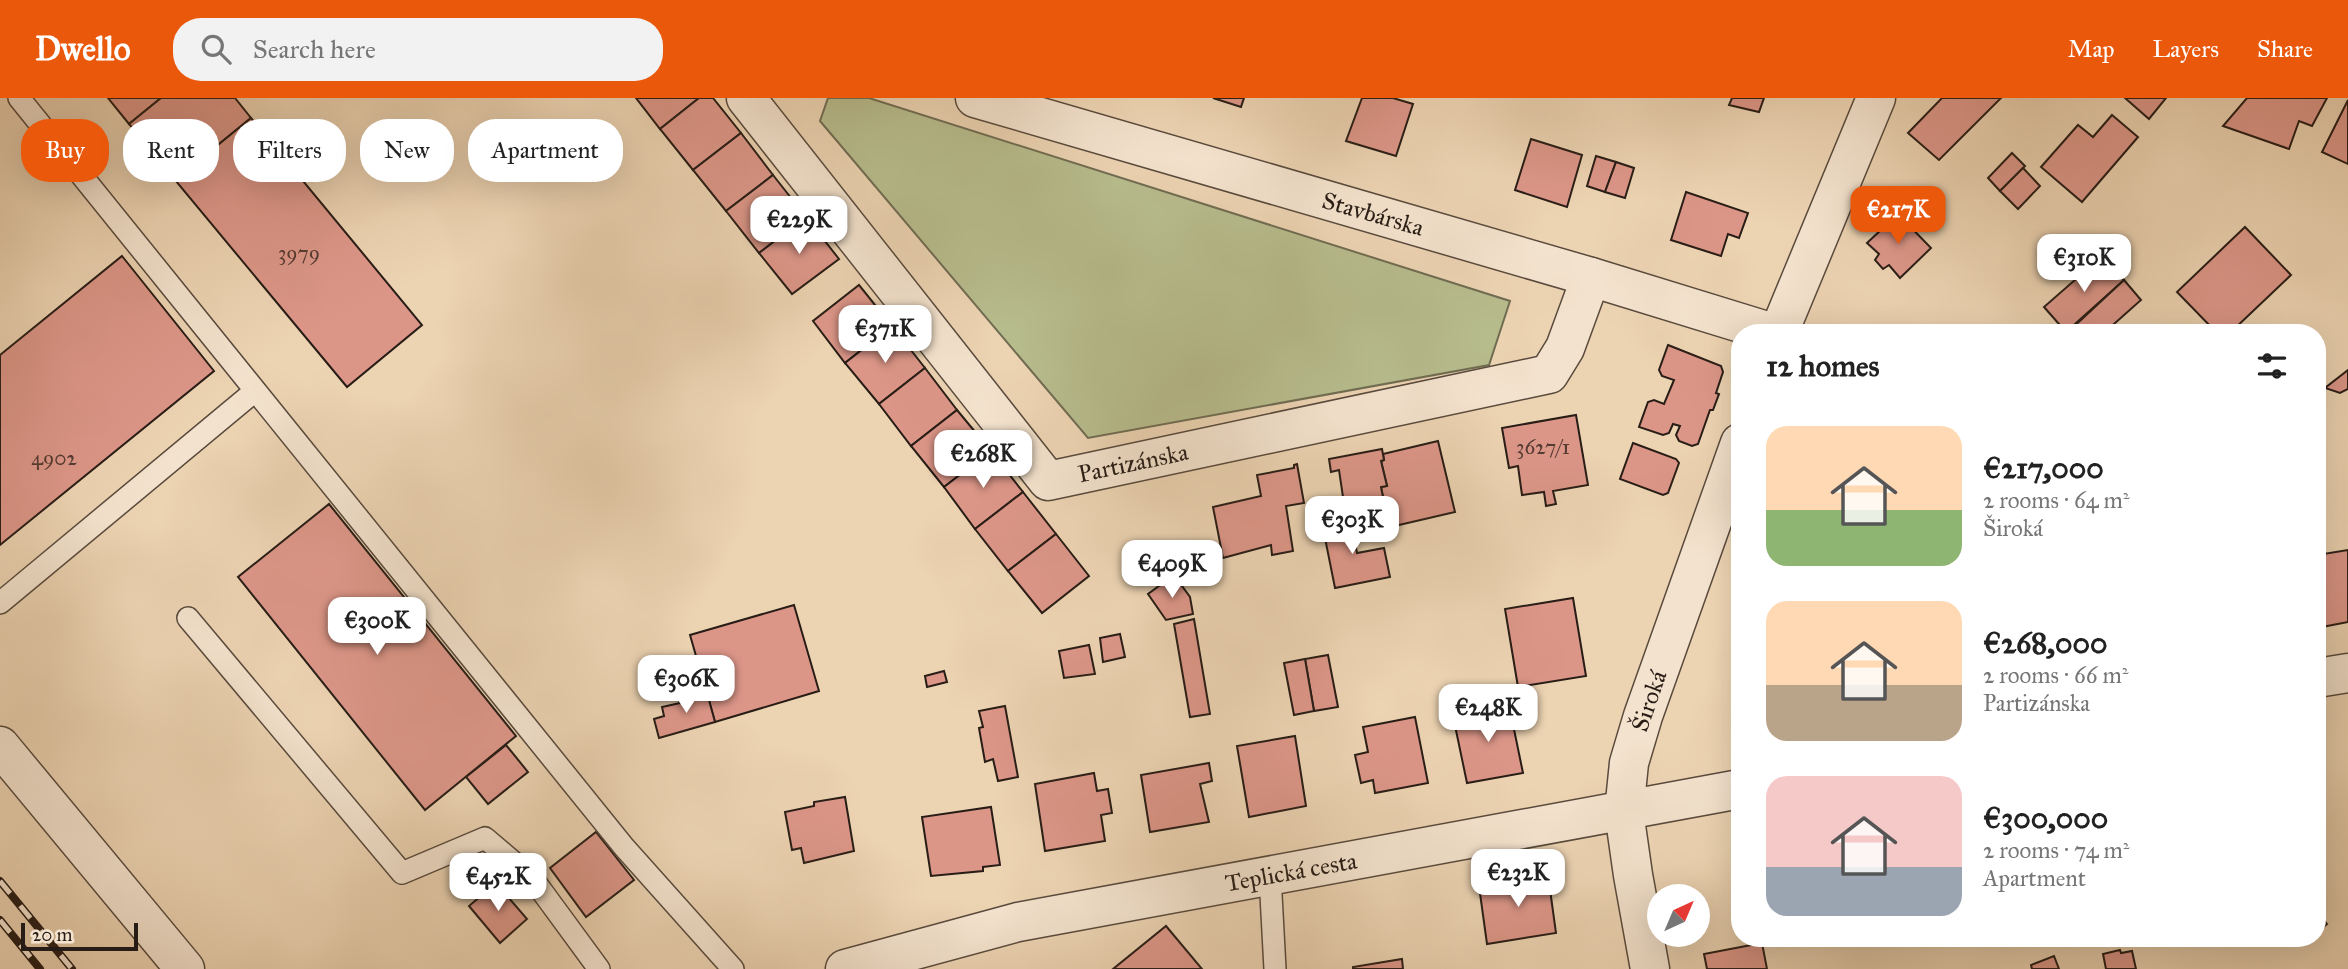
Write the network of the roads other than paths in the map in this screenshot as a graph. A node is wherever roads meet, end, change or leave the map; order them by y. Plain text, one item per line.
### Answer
1 (19, 98) edge
2 (746, 98) edge
3 (975, 98) edge
4 (1876, 98) edge
5 (1591, 277) junction
6 (1744, 324) edge
7 (1782, 324) edge
8 (255, 391) junction
9 (1731, 469) edge
10 (0, 603) edge
11 (188, 618) dead end
12 (2348, 673) edge
13 (2326, 677) edge
14 (0, 746) edge
15 (1731, 791) edge
16 (1624, 812) junction
17 (1270, 876) junction
18 (889, 963) edge
19 (184, 969) edge
20 (599, 969) edge
21 (733, 969) edge
22 (845, 969) edge
23 (1275, 969) edge
24 (1650, 969) edge

1 - 8 lane
2 - 5 street, Partizánska
3 - 5 street, Stavbárska
4 - 7 street
5 - 6 street, Stavbárska
8 - 10 lane
8 - 21 lane
9 - 16 street, Široká
11 - 20 lane
12 - 13 street
14 - 19 street
15 - 16 street, Teplická cesta
16 - 17 street, Teplická cesta
16 - 24 street, Široká
17 - 18 street, Teplická cesta
17 - 23 lane
18 - 22 street, Teplická cesta

